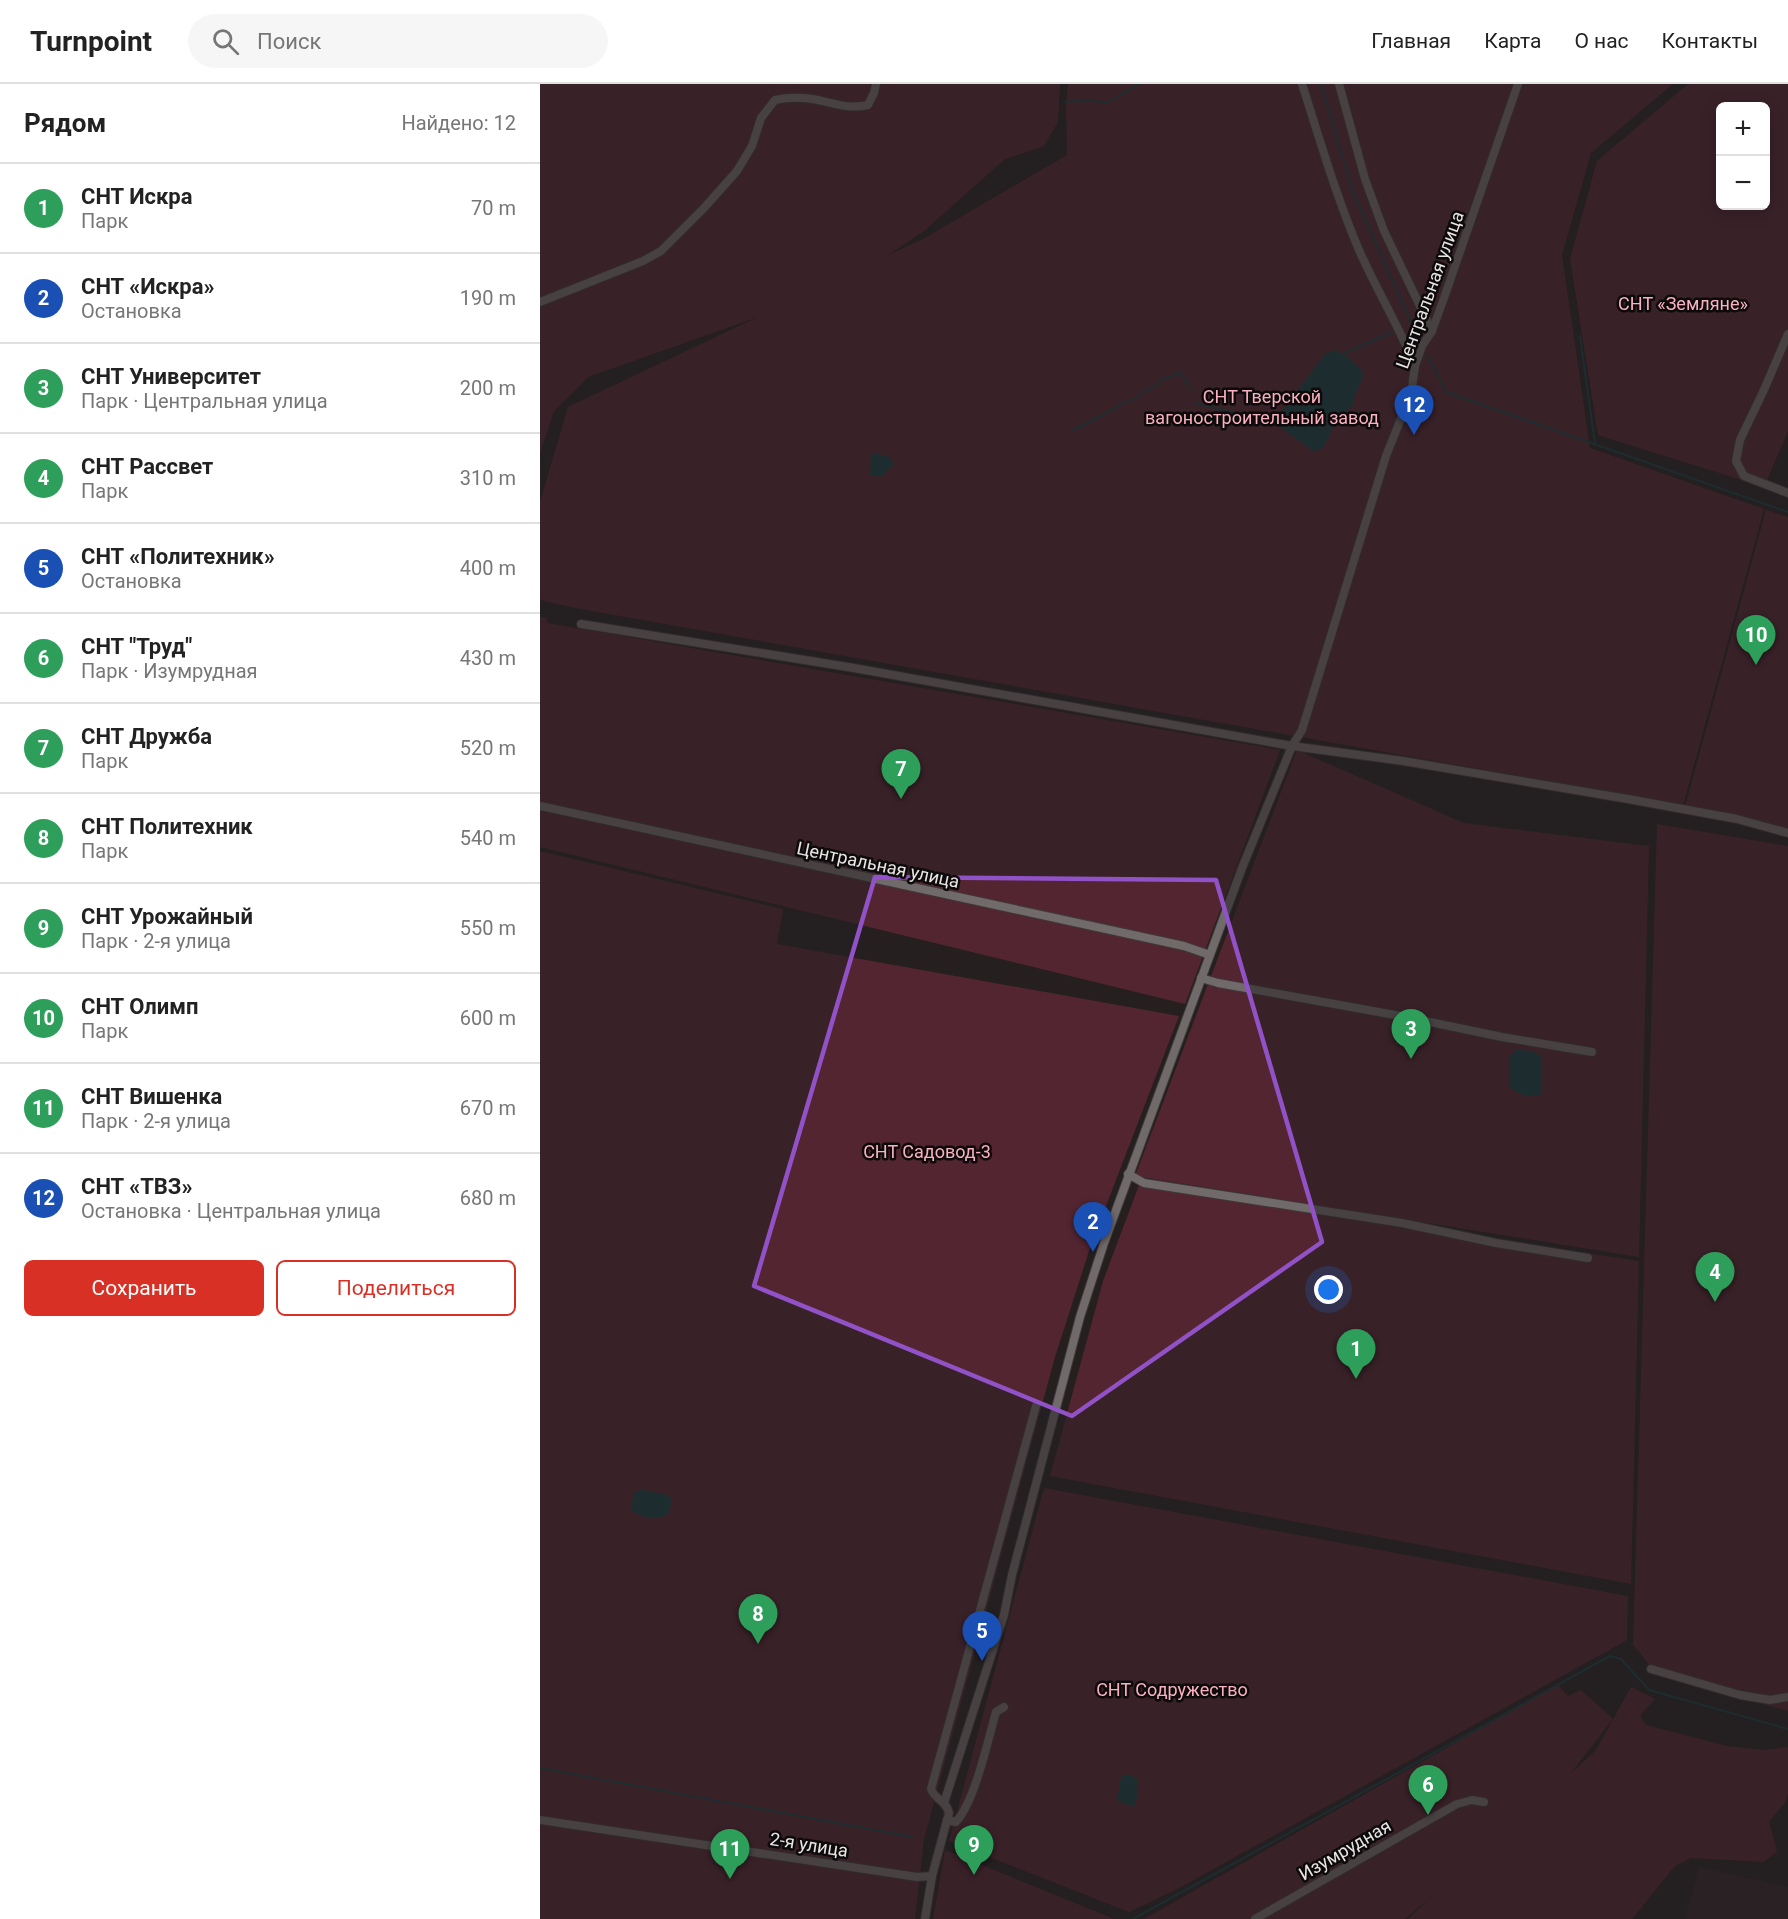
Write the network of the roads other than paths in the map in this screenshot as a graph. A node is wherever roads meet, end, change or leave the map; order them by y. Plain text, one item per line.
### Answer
1 (876, 84) edge
2 (1302, 84) edge
3 (1339, 84) edge
4 (1518, 84) edge
5 (540, 302) edge
6 (1432, 331) junction
7 (1788, 334) edge
8 (1415, 366) junction
9 (1788, 494) edge
10 (581, 624) dead end
11 (1292, 746) junction
12 (540, 806) edge
13 (1788, 833) edge
14 (1210, 955) junction
15 (1201, 978) junction
16 (1592, 1052) dead end
17 (1128, 1174) junction
18 (1587, 1258) dead end
19 (1036, 1406) dead end
20 (1651, 1669) dead end
21 (1788, 1697) edge
22 (1004, 1707) dead end
23 (1484, 1802) dead end
24 (944, 1803) junction
25 (540, 1820) edge
26 (947, 1820) junction
27 (932, 1876) junction
28 (925, 1919) edge
29 (1255, 1919) edge

1 - 5 street
2 - 8 street
3 - 6 street
4 - 6 street, Центральная улица
6 - 8 street, Центральная улица
7 - 9 street
8 - 11 street, Центральная улица
10 - 11 street
11 - 13 street
11 - 14 street, Центральная улица
12 - 14 street, Центральная улица
14 - 15 street, Центральная улица
15 - 16 street
15 - 17 street, Центральная улица
17 - 18 street
17 - 24 street, Центральная улица
19 - 24 street
20 - 21 street
22 - 26 street
23 - 29 street, Изумрудная
24 - 26 street
25 - 27 street, 2-я улица
26 - 27 street
27 - 28 street

